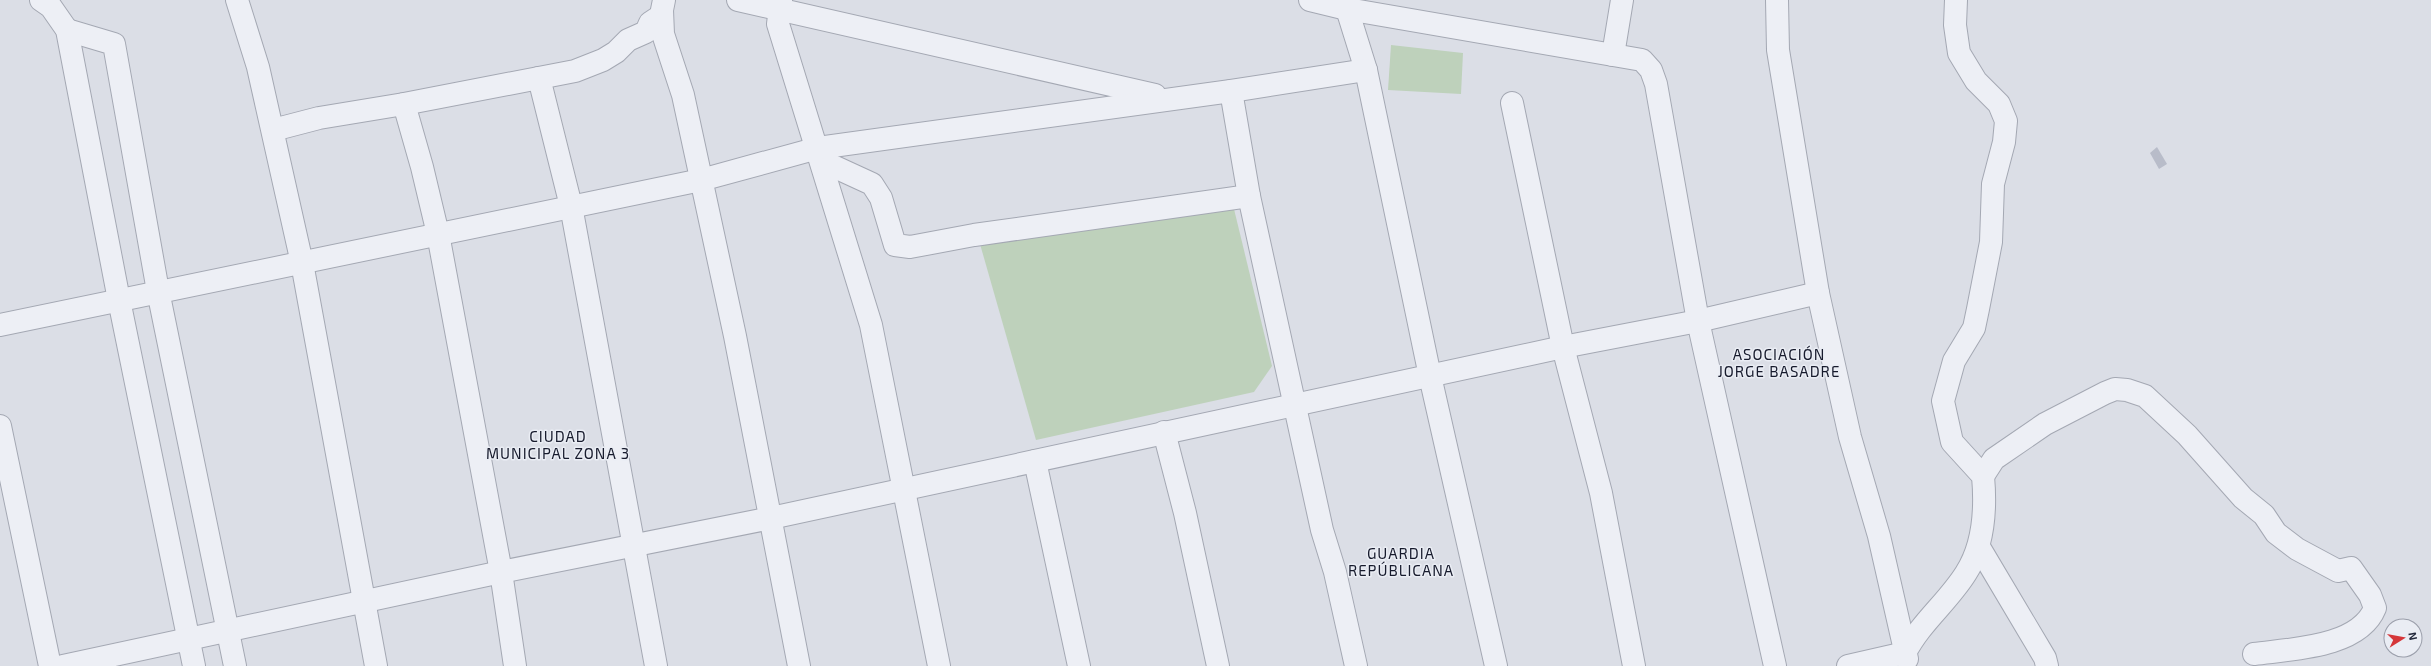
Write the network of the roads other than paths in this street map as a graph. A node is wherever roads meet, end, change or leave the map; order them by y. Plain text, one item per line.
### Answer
1 (41, 0) edge
2 (237, 0) edge
3 (738, 0) edge
4 (1310, 0) edge
5 (1622, 0) edge
6 (1777, 0) edge
7 (1956, 0) edge
8 (779, 5) edge
9 (1340, 5) edge
10 (663, 8) edge
11 (67, 30) junction
12 (1613, 55) junction
13 (1366, 70) junction
14 (539, 78) junction
15 (1231, 91) junction
16 (1170, 98) junction
17 (1512, 103) dead end
18 (404, 104) junction
19 (273, 130) junction
20 (820, 155) junction
21 (701, 180) junction
22 (1248, 196) junction
23 (571, 206) junction
24 (438, 234) junction
25 (302, 263) junction
26 (158, 291) junction
27 (1818, 293) junction
28 (119, 300) junction
29 (1698, 321) junction
30 (0, 325) edge
31 (1563, 347) junction
32 (1430, 376) junction
33 (1295, 405) junction
34 (0, 426) edge
35 (1164, 432) junction
36 (1035, 461) junction
37 (1983, 476) junction
38 (905, 488) junction
39 (771, 518) junction
40 (634, 546) junction
41 (1979, 547) junction
42 (501, 572) junction
43 (366, 603) junction
44 (229, 632) junction
45 (189, 640) junction
46 (2254, 654) dead end
47 (1907, 660) edge
48 (50, 666) edge
49 (63, 666) edge
50 (194, 666) edge
51 (235, 666) edge
52 (376, 666) edge
53 (515, 666) edge
54 (656, 666) edge
55 (799, 666) edge
56 (939, 666) edge
57 (1079, 666) edge
58 (1218, 666) edge
59 (1356, 666) edge
60 (1496, 666) edge
61 (1634, 666) edge
62 (1775, 666) edge
63 (1848, 666) edge
64 (2047, 666) edge

1 - 11 street
2 - 19 street
3 - 8 street
4 - 9 street
5 - 12 street
6 - 27 street
7 - 37 street
8 - 16 street
8 - 20 street
9 - 12 street
9 - 13 street
10 - 14 street
10 - 21 street
11 - 26 street
11 - 28 street
12 - 29 street
13 - 15 street
13 - 32 street
14 - 18 street
14 - 23 street
15 - 16 street
15 - 22 street
16 - 20 street
17 - 31 street
18 - 19 street
18 - 24 street
19 - 25 street
20 - 21 street
20 - 22 street
20 - 38 street
21 - 23 street
21 - 39 street
22 - 33 street
23 - 24 street
23 - 40 street
24 - 25 street
24 - 42 street
25 - 26 street
25 - 43 street
26 - 28 street
26 - 44 street
27 - 29 street
27 - 47 street
28 - 30 street
28 - 45 street
29 - 31 street
29 - 62 street
31 - 32 street
31 - 61 street
32 - 33 street
32 - 60 street
33 - 35 street
33 - 59 street
34 - 48 street
35 - 36 street
35 - 58 street
36 - 38 street
36 - 57 street
37 - 41 street
37 - 46 street
38 - 39 street
38 - 56 street
39 - 40 street
39 - 55 street
40 - 42 street
40 - 54 street
41 - 47 street
41 - 64 street
42 - 43 street
42 - 53 street
43 - 44 street
43 - 52 street
44 - 45 street
44 - 51 street
45 - 49 street
45 - 50 street
47 - 63 street

